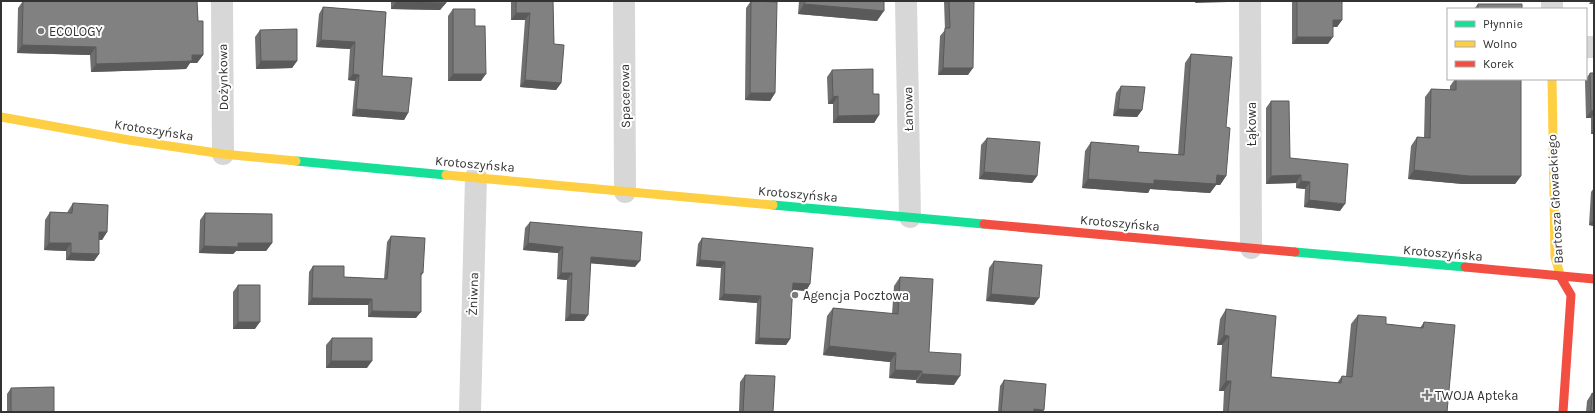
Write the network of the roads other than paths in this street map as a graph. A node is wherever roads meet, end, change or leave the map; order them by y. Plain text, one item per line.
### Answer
1 (222, 1) edge
2 (624, 1) edge
3 (906, 1) edge
4 (1250, 1) edge
5 (1552, 80) edge
6 (1, 117) edge
7 (223, 154) junction
8 (476, 177) junction
9 (625, 192) junction
10 (910, 217) junction
11 (1251, 248) junction
12 (1560, 276) junction
13 (1594, 279) edge
14 (470, 412) edge
15 (1562, 412) edge

1 - 7 street, Dożynkowa
2 - 9 street, Spacerowa
3 - 10 street, Łanowa
4 - 11 street, Łąkowa
5 - 12 main road, Bartosza Głowackiego
6 - 7 main road, Krotoszyńska
7 - 8 main road, Krotoszyńska
8 - 9 main road, Krotoszyńska
8 - 14 street, Żniwna
9 - 10 main road, Krotoszyńska
10 - 11 main road, Krotoszyńska
11 - 12 main road, Krotoszyńska
12 - 13 main road, Krotoszyńska
12 - 15 main road, Bartosza Głowackiego

